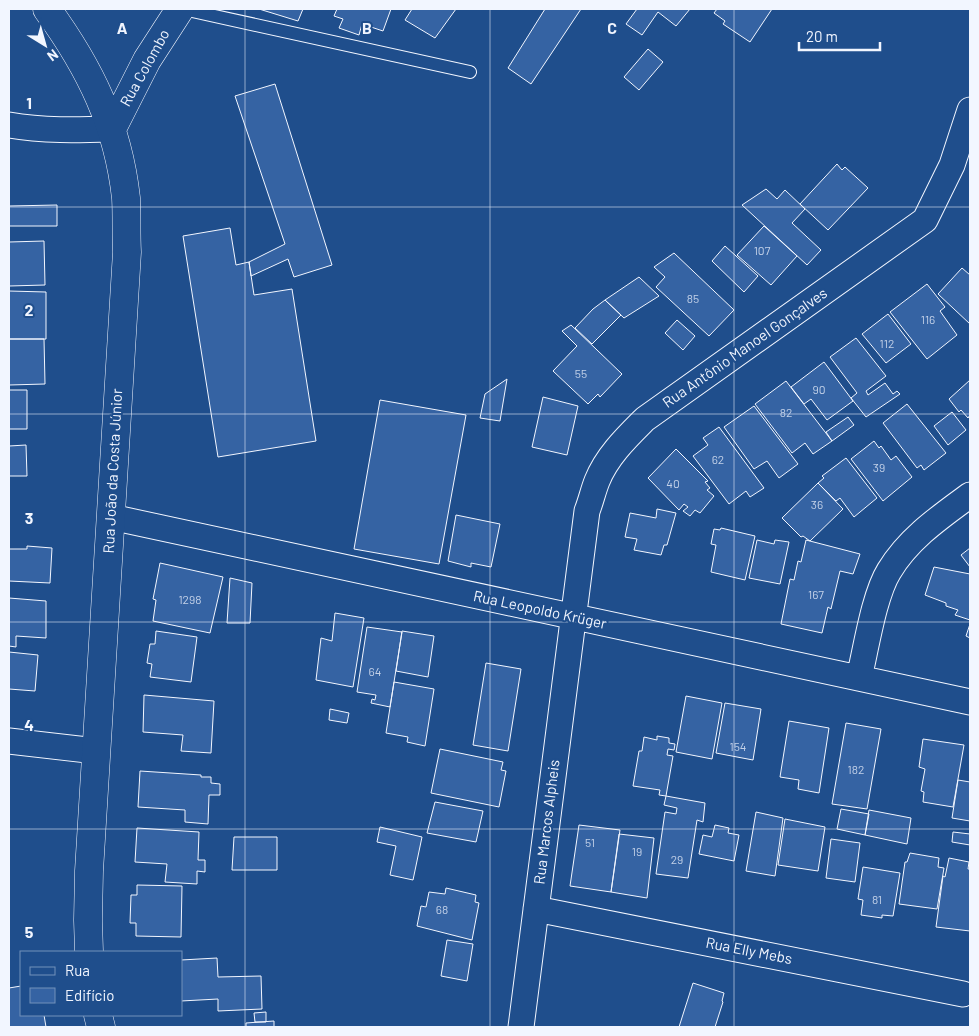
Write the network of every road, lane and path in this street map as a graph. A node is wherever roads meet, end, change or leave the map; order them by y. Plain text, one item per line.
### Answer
1 (47, 9) edge
2 (181, 9) edge
3 (470, 72) dead end
4 (970, 110) edge
5 (9, 125) edge
6 (112, 128) junction
7 (970, 495) edge
8 (111, 517) junction
9 (573, 617) junction
10 (859, 678) junction
11 (970, 702) edge
12 (9, 741) edge
13 (96, 751) junction
14 (536, 909) junction
15 (89, 951) edge
16 (963, 994) dead end
17 (521, 1027) edge

1 - 6 main road, Rua João da Costa Júnior
2 - 3 lane
2 - 6 main road, Rua Colombo
4 - 9 street, Rua Antônio Manoel Gonçalves
5 - 6 street
6 - 8 main road, Rua João da Costa Júnior
7 - 10 street
8 - 9 street, Rua Leopoldo Krüger
8 - 13 main road, Rua João da Costa Júnior
9 - 10 street, Rua Leopoldo Krüger
9 - 14 street, Rua Marcos Alpheis
10 - 11 street, Rua Leopoldo Krüger
12 - 13 street
13 - 15 main road, Rua João da Costa Júnior
14 - 16 street, Rua Elly Mebs
14 - 17 street, Rua Marcos Alpheis

